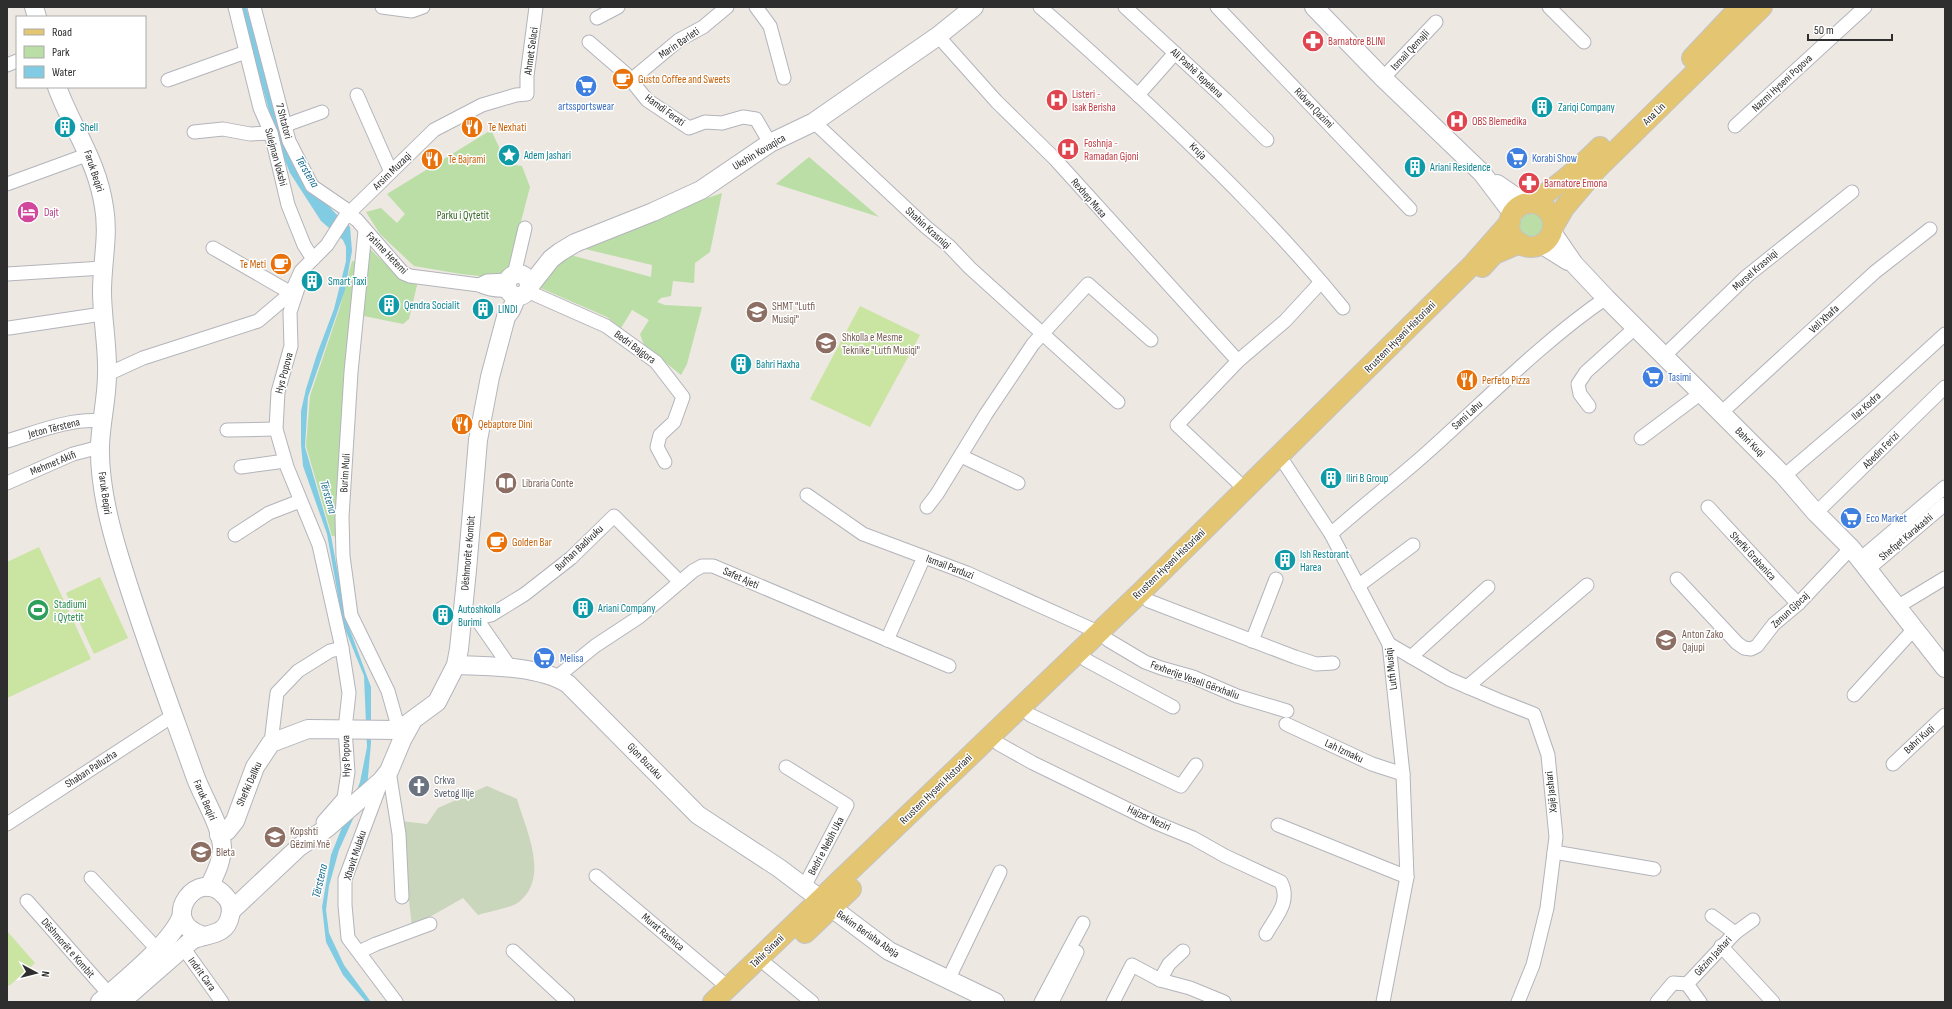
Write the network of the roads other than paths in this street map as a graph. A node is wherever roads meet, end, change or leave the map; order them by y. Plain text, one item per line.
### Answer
1 (235, 7) edge
2 (254, 7) edge
3 (382, 7) edge
4 (423, 7) edge
5 (536, 7) edge
6 (618, 7) edge
7 (727, 7) edge
8 (756, 7) edge
9 (974, 7) edge
10 (1040, 7) edge
11 (1125, 7) edge
12 (1218, 7) edge
13 (1549, 7) edge
14 (1740, 7) edge
15 (1762, 7) edge
16 (1865, 7) edge
17 (1320, 9) edge
18 (597, 18) dead end
19 (1436, 22) dead end
20 (938, 36) junction
21 (589, 42) dead end
22 (1584, 42) dead end
23 (246, 52) junction
24 (1175, 53) junction
25 (784, 78) dead end
26 (1384, 78) junction
27 (168, 80) dead end
28 (631, 80) junction
29 (57, 88) edge
30 (527, 94) joint
31 (357, 95) dead end
32 (1138, 95) junction
33 (322, 112) dead end
34 (814, 122) junction
35 (286, 125) junction
36 (1735, 126) dead end
37 (194, 132) dead end
38 (271, 133) junction
39 (1267, 140) dead end
40 (770, 143) junction
41 (89, 154) junction
42 (391, 172) junction
43 (7, 184) edge
44 (1852, 192) dead end
45 (1410, 208) dead end
46 (1520, 211) junction
47 (348, 215) junction
48 (525, 228) dead end
49 (1930, 229) dead end
50 (365, 230) junction
51 (1549, 235) junction
52 (1520, 243) junction
53 (213, 248) dead end
54 (313, 259) junction
55 (103, 268) junction
56 (301, 271) junction
57 (7, 274) edge
58 (1321, 282) junction
59 (516, 285) junction
60 (290, 293) junction
61 (1606, 298) junction
62 (1343, 308) dead end
63 (102, 314) junction
64 (1636, 326) junction
65 (9, 328) dead end
66 (1043, 333) junction
67 (1945, 334) edge
68 (1151, 340) dead end
69 (1664, 356) junction
70 (1238, 361) junction
71 (108, 374) junction
72 (1945, 387) edge
73 (1701, 393) junction
74 (1118, 402) dead end
75 (1589, 406) dead end
76 (1721, 413) junction
77 (102, 421) junction
78 (276, 429) junction
79 (227, 430) dead end
80 (1641, 438) dead end
81 (7, 441) edge
82 (100, 447) junction
83 (960, 456) junction
84 (285, 461) junction
85 (665, 462) dead end
86 (1285, 464) junction
87 (241, 467) dead end
88 (1784, 476) junction
89 (7, 483) edge
90 (1018, 483) dead end
91 (1945, 487) edge
92 (1245, 489) junction
93 (807, 495) dead end
94 (300, 501) junction
95 (1945, 504) edge
96 (927, 507) dead end
97 (1708, 508) dead end
98 (1816, 513) junction
99 (1330, 534) junction
100 (235, 535) dead end
101 (1413, 545) dead end
102 (924, 557) junction
103 (1859, 559) junction
104 (1945, 578) edge
105 (1677, 579) dead end
106 (1276, 580) dead end
107 (680, 582) junction
108 (1587, 585) dead end
109 (1358, 586) junction
110 (1488, 587) dead end
111 (1149, 601) junction
112 (1798, 604) junction
113 (1896, 607) junction
114 (469, 620) junction
115 (1914, 629) junction
116 (1103, 636) junction
117 (887, 640) junction
118 (1252, 641) junction
119 (1389, 644) junction
120 (342, 648) junction
121 (1411, 657) junction
122 (1086, 660) junction
123 (1333, 663) dead end
124 (456, 665) junction
125 (950, 666) dead end
126 (510, 667) junction
127 (1945, 668) edge
128 (557, 677) junction
129 (1467, 687) junction
130 (1854, 695) dead end
131 (1173, 707) dead end
132 (174, 714) junction
133 (1030, 715) junction
134 (1945, 715) edge
135 (414, 717) junction
136 (1286, 718) joint
137 (348, 729) junction
138 (393, 730) junction
139 (271, 743) junction
140 (999, 744) junction
141 (1893, 764) dead end
142 (1196, 765) dead end
143 (786, 767) dead end
144 (1403, 774) junction
145 (381, 780) junction
146 (236, 813) junction
147 (213, 817) junction
148 (7, 823) edge
149 (1278, 824) dead end
150 (219, 836) junction
151 (299, 847) junction
152 (1554, 852) junction
153 (1654, 870) dead end
154 (1000, 872) dead end
155 (596, 876) dead end
156 (1407, 876) junction
157 (90, 878) dead end
158 (210, 887) junction
159 (804, 887) junction
160 (402, 897) dead end
161 (27, 901) dead end
162 (826, 904) junction
163 (231, 911) junction
164 (182, 915) junction
165 (1712, 916) dead end
166 (1753, 920) dead end
167 (430, 924) dead end
168 (1734, 933) junction
169 (1266, 934) dead end
170 (201, 935) junction
171 (182, 946) junction
172 (1721, 946) junction
173 (157, 949) junction
174 (512, 951) dead end
175 (1183, 951) dead end
176 (359, 952) junction
177 (768, 966) junction
178 (948, 980) junction
179 (1160, 980) junction
180 (1687, 984) junction
181 (729, 995) edge
182 (110, 999) edge
183 (222, 1002) edge
184 (396, 1002) edge
185 (568, 1002) edge
186 (713, 1002) edge
187 (812, 1002) edge
188 (995, 1002) edge
189 (1041, 1002) edge
190 (1052, 1002) edge
191 (1113, 1002) edge
192 (1224, 1002) edge
193 (1383, 1002) edge
194 (1518, 1002) edge
195 (1657, 1002) edge
196 (1700, 1002) edge
197 (1773, 1002) edge

1 - 23 street, Sulejman Vokshi
2 - 35 street, 7 Shtatori
3 - 4 street
5 - 30 street, Ahmet Selaci
6 - 18 street
7 - 28 street, Marin Barleti
8 - 25 street
9 - 20 street, Ukshin Kovaqica
10 - 32 street, Kruja
11 - 24 street, Ali Pashë Tepelena
12 - 45 street, Ridvan Qazimi
13 - 22 street
14 - 46 main road, Ana Lin
15 - 51 main road, Ana Lin
16 - 36 street, Nazmi Hyseni Popova
17 - 26 street
19 - 26 street, Ismail Qemajli
20 - 34 street, Ukshin Kovaqica
20 - 70 street, Rexhep Musa
21 - 28 street, Hamdi Ferati
23 - 27 street
23 - 38 street, Sulejman Vokshi
24 - 32 street
24 - 39 street, Ali Pashë Tepelena
26 - 46 street
28 - 40 street, Hamdi Ferati
29 - 41 street, Faruk Beqiri
30 - 42 street, Arsim Muzaqi
31 - 42 street
32 - 58 street, Kruja
33 - 35 street
34 - 40 street, Ukshin Kovaqica
34 - 66 street, Shahin Krasniqi
35 - 47 street, 7 Shtatori
37 - 38 street
38 - 54 street, Sulejman Vokshi
40 - 59 street, Ukshin Kovaqica
41 - 43 street
41 - 55 street, Faruk Beqiri
42 - 47 street, Arsim Muzaqi
44 - 69 street, Mursel Krasniqi
46 - 51 main road
46 - 52 main road
46 - 92 main road, Rrustem Hyseni Historiani
47 - 50 street, Fatime Hetemi
47 - 54 street, Arsim Muzaqi
48 - 59 street
49 - 76 street, Veli Xhafa
50 - 59 street, Fatime Hetemi
50 - 138 street, Burim Muli
51 - 52 main road
51 - 61 street, Bahri Kuqi
52 - 86 main road, Rrustem Hyseni Historiani
53 - 60 street
54 - 56 street, Arsim Muzaqi
55 - 57 street
55 - 63 street, Faruk Beqiri
56 - 60 street, Arsim Muzaqi
56 - 78 street, Hys Popova
58 - 62 street, Kruja
58 - 70 street
59 - 85 street, Bedri Bajgora
59 - 114 street, Dëshmorët e Kombit
60 - 71 street, Arsim Muzaqi
61 - 64 street, Bahri Kuqi
61 - 99 street, Sami Lahu
63 - 65 street
63 - 71 street, Faruk Beqiri
64 - 69 street, Bahri Kuqi
64 - 75 street
66 - 68 street
66 - 74 street, Shahin Krasniqi
66 - 83 street
67 - 88 street, Ilaz Kodra
69 - 73 street, Bahri Kuqi
70 - 92 street
71 - 77 street, Faruk Beqiri
72 - 98 street, Abedin Ferizi
73 - 76 street, Bahri Kuqi
73 - 80 street
76 - 88 street, Bahri Kuqi
77 - 81 street, Jeton Tërstena
77 - 82 street, Faruk Beqiri
78 - 79 street
78 - 84 street, Hys Popova
82 - 89 street, Mehmet Akifi
82 - 132 street, Faruk Beqiri
83 - 90 street
83 - 96 street
84 - 87 street
84 - 94 street, Hys Popova
86 - 99 street, Lutfi Musiqi
86 - 111 main road, Rrustem Hyseni Historiani
88 - 98 street, Bahri Kuqi
91 - 103 street
92 - 116 main road, Rrustem Hyseni Historiani
93 - 102 street, Ismail Parduzi
94 - 100 street
94 - 120 street, Hys Popova
95 - 103 street, Shefqet Karakashi
97 - 112 street, Shefki Grabanica
98 - 103 street, Bahri Kuqi
99 - 109 street, Lutfi Musiqi
101 - 109 street
102 - 116 street, Ismail Parduzi
102 - 117 street
103 - 112 street, Zenun Gjocaj
103 - 113 street, Bahri Kuqi
104 - 113 street
105 - 112 street, Zenun Gjocaj
106 - 118 street
107 - 114 street, Burhan Badivuku
107 - 117 street, Safet Ajeti
107 - 128 street, Safet Ajeti
108 - 129 street
109 - 119 street, Lutfi Musiqi
110 - 121 street
111 - 116 main road, Rrustem Hyseni Historiani
111 - 118 street
113 - 115 street, Bahri Kuqi
114 - 124 street, Dëshmorët e Kombit
114 - 126 street
115 - 127 street, Bahri Kuqi
115 - 130 street
116 - 122 main road, Rrustem Hyseni Historiani
116 - 136 street, Fexherije Veseli Gërxhaliu
116 - 162 main road, Rrustem Hyseni Historiani
117 - 125 street, Safet Ajeti
118 - 123 street
119 - 121 street, Xajë Jashari
119 - 144 street, Lutfi Musiqi
120 - 137 street, Hys Popova
120 - 139 street
121 - 129 street, Xajë Jashari
122 - 131 street
122 - 133 main road, Rrustem Hyseni Historiani
124 - 126 street, Gjon Buzuku
124 - 135 street, Dëshmorët e Kombit
126 - 128 street, Gjon Buzuku
128 - 159 street, Gjon Buzuku
129 - 152 street, Xajë Jashari
132 - 147 street, Faruk Beqiri
132 - 148 street, Shaban Palluzha
133 - 140 main road, Rrustem Hyseni Historiani
133 - 142 street
134 - 141 street, Bahri Kuqi
135 - 138 street
135 - 145 street, Dëshmorët e Kombit
136 - 144 street, Lah Izmaku
137 - 138 street
137 - 139 street
137 - 151 street, Hys Popova
139 - 146 street, Shefki Dallku
140 - 162 main road, Rrustem Hyseni Historiani
140 - 169 street, Hajzer Neziri
143 - 159 street, Bedri e Nebih Uka
144 - 156 street, Lutfi Musiqi
145 - 151 street
145 - 160 street
145 - 176 street, Xhavit Mulaku
146 - 147 street, Shefki Dallku
146 - 150 street, Shefki Dallku
147 - 150 street, Faruk Beqiri
149 - 156 street
150 - 158 street, Faruk Beqiri
151 - 163 street
152 - 153 street
152 - 194 street, Xajë Jashari
154 - 178 street
155 - 181 street, Murat Rashica
156 - 193 street, Lutfi Musiqi
157 - 173 street
158 - 163 street
158 - 164 street
159 - 162 street, Gjon Buzuku
161 - 182 street, Dëshmorët e Kombit
162 - 177 main road, Tahir Sinani
162 - 178 street, Bekim Berisha Abeja
162 - 181 main road, Tahir Sinani
163 - 170 street
164 - 170 street
164 - 173 street
165 - 168 street
166 - 168 street, Gëzim Jashari
167 - 176 street
168 - 172 street, Gëzim Jashari
170 - 171 street
171 - 182 street
171 - 183 street, Indrit Cara
172 - 180 street, Gëzim Jashari
172 - 197 street
173 - 182 street
174 - 185 street
175 - 179 street
176 - 184 street, Xhavit Mulaku
177 - 181 main road, Tahir Sinani
177 - 187 street
178 - 188 street, Bekim Berisha Abeja
179 - 191 street
179 - 192 street
180 - 195 street, Gëzim Jashari
180 - 196 street
181 - 186 main road, Tahir Sinani
189 - 190 street

